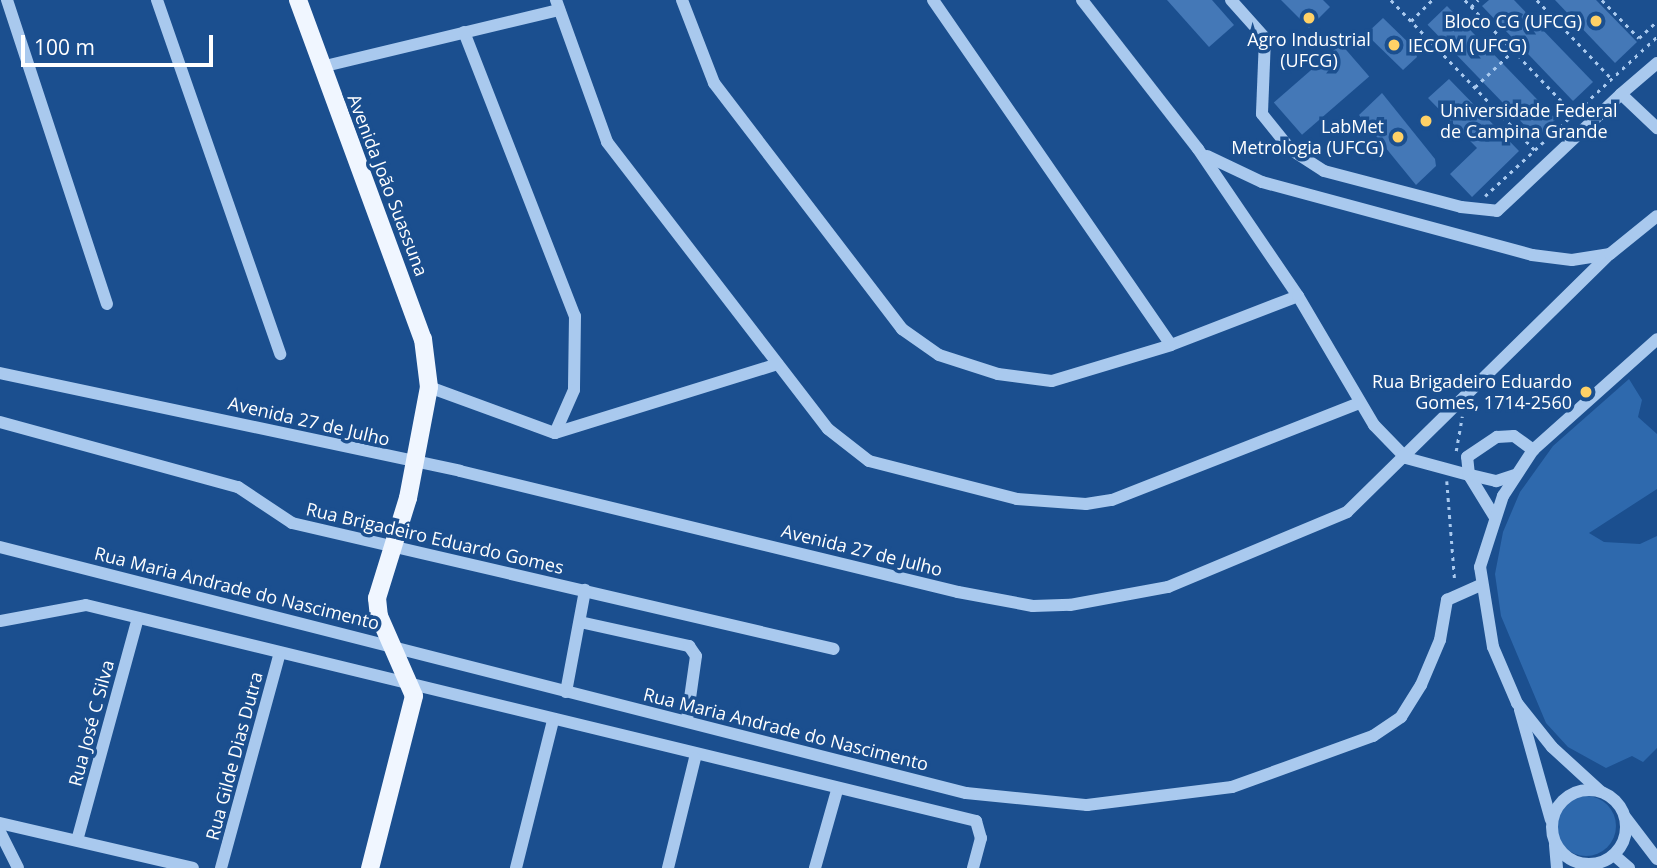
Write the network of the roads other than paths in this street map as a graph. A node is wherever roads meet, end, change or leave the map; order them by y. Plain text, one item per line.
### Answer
1 (7, 0) edge
2 (157, 0) edge
3 (298, 0) edge
4 (682, 0) edge
5 (933, 0) edge
6 (1082, 0) edge
7 (1231, 0) edge
8 (557, 5) edge
9 (464, 33) junction
10 (1657, 63) edge
11 (320, 66) junction
12 (1621, 94) junction
13 (1657, 128) edge
14 (1198, 149) junction
15 (1657, 216) edge
16 (1610, 254) junction
17 (1298, 296) junction
18 (107, 304) dead end
19 (1657, 339) edge
20 (1171, 345) junction
21 (280, 354) dead end
22 (778, 364) junction
23 (0, 373) edge
24 (429, 387) junction
25 (1360, 403) junction
26 (0, 422) edge
27 (555, 433) junction
28 (1534, 450) junction
29 (1406, 458) junction
30 (414, 462) junction
31 (1469, 475) junction
32 (1515, 475) junction
33 (1494, 516) junction
34 (393, 545) junction
35 (0, 547) edge
36 (1479, 586) junction
37 (585, 590) junction
38 (138, 618) junction
39 (0, 621) edge
40 (580, 622) junction
41 (834, 649) dead end
42 (280, 653) junction
43 (399, 654) junction
44 (413, 688) junction
45 (566, 692) junction
46 (1517, 703) junction
47 (687, 719) junction
48 (554, 721) junction
49 (695, 758) junction
50 (837, 790) junction
51 (1600, 791) junction
52 (1625, 817) junction
53 (0, 823) edge
54 (1551, 823) junction
55 (0, 832) edge
56 (78, 836) junction
57 (1554, 842) junction
58 (1614, 855) junction
59 (1657, 859) edge
60 (1596, 866) edge
61 (18, 868) edge
62 (193, 868) edge
63 (221, 868) edge
64 (370, 868) edge
65 (516, 868) edge
66 (668, 868) edge
67 (816, 868) edge
68 (973, 868) edge
69 (1557, 868) edge
70 (1629, 868) edge

1 - 18 street
2 - 21 street
3 - 11 main road, Avenida João Suassuna
4 - 20 street
5 - 20 street
6 - 14 street
7 - 12 street
8 - 9 street
8 - 22 street
9 - 11 street
9 - 27 street
10 - 12 street
11 - 24 main road, Avenida João Suassuna
12 - 13 street
14 - 16 street
14 - 17 street
15 - 16 street, Avenida 27 de Julho
16 - 29 street, Avenida 27 de Julho
17 - 20 street
17 - 25 street
19 - 28 street
22 - 25 street
22 - 27 street
23 - 30 street, Avenida 27 de Julho
24 - 27 street
24 - 30 main road, Avenida João Suassuna
25 - 29 street
26 - 34 street, Rua Brigadeiro Eduardo Gomes
28 - 31 street
28 - 32 street
29 - 30 street, Avenida 27 de Julho
29 - 31 street
30 - 34 main road, Avenida João Suassuna
31 - 32 street
31 - 33 street
32 - 33 street
33 - 36 street
34 - 37 street, Rua Brigadeiro Eduardo Gomes
34 - 43 main road, Avenida João Suassuna
35 - 43 street, Rua Maria Andrade do Nascimento
36 - 46 street
36 - 47 street, Rua Maria Andrade do Nascimento
37 - 40 street
37 - 41 street, Rua Brigadeiro Eduardo Gomes
38 - 39 street
38 - 42 street
38 - 56 street, Rua José C Silva
40 - 45 street
40 - 47 street
42 - 44 street
42 - 63 street, Rua Gilde Dias Dutra
43 - 44 main road, Avenida João Suassuna
43 - 45 street, Rua Maria Andrade do Nascimento
44 - 48 street
44 - 64 main road
45 - 47 street, Rua Maria Andrade do Nascimento
46 - 51 street
46 - 54 street
48 - 49 street
48 - 65 street
49 - 50 street
49 - 66 street
50 - 67 street
50 - 68 street
51 - 52 street
51 - 54 street
52 - 58 street
52 - 59 street
53 - 56 street
54 - 57 street
55 - 61 street
56 - 62 street
57 - 60 street
57 - 69 street
58 - 60 street
58 - 70 street

